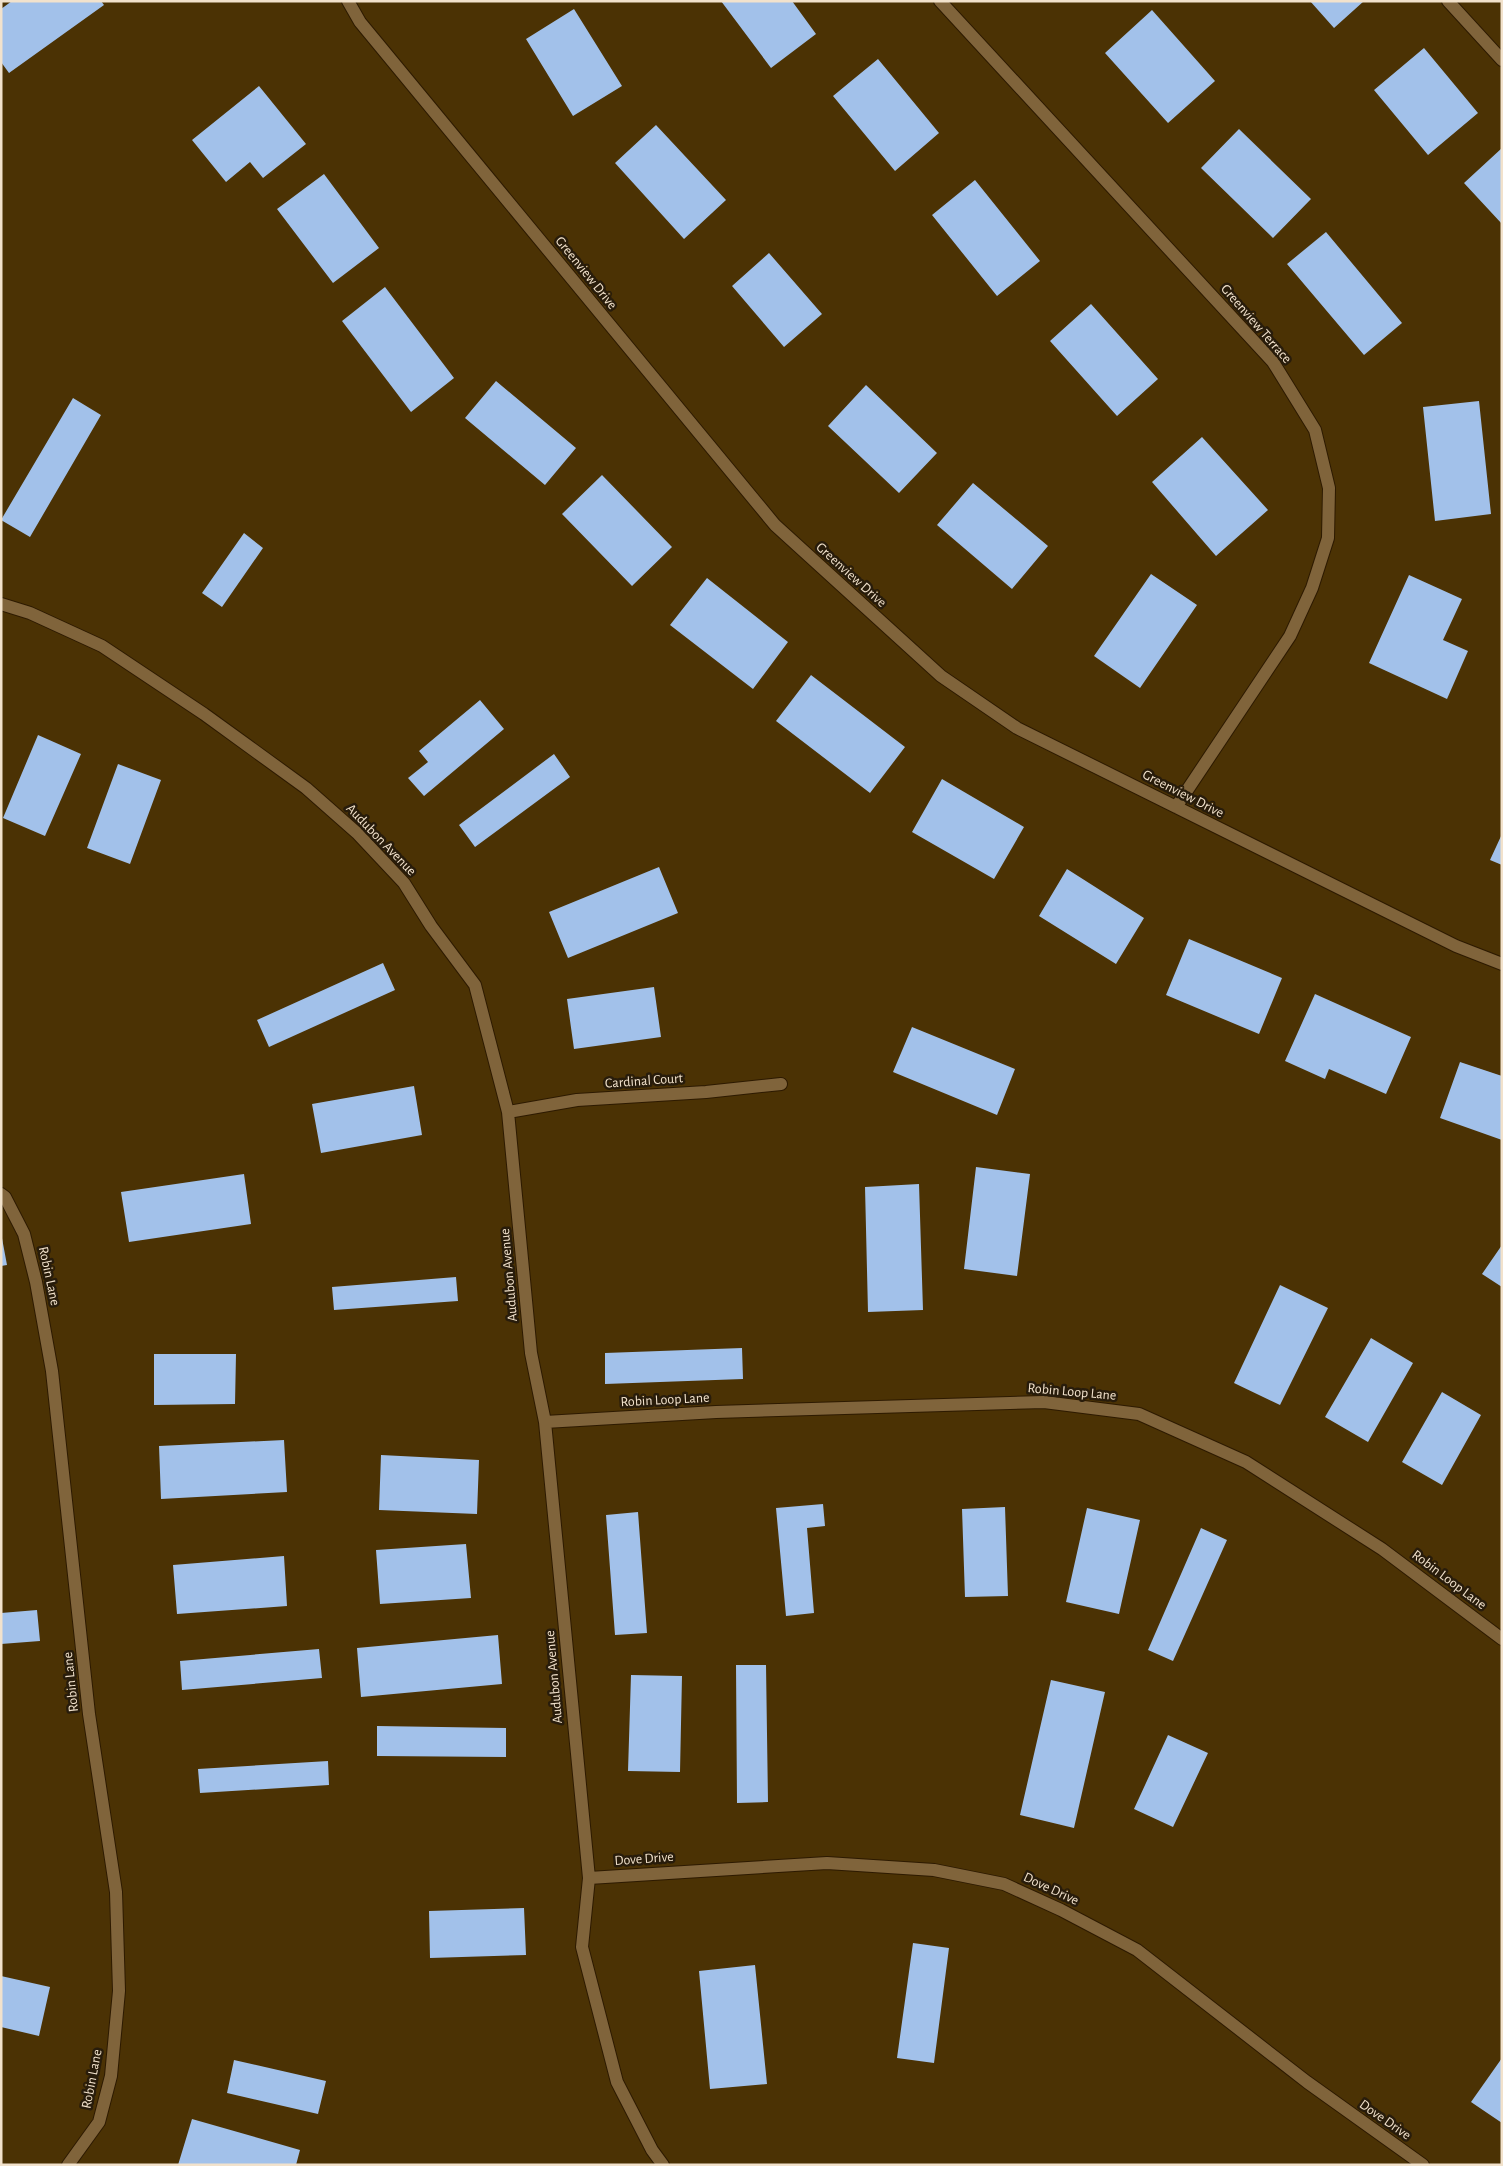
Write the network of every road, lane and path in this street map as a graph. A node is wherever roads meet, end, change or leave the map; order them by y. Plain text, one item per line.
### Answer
1 (348, 1) edge
2 (940, 1) edge
3 (1448, 1) edge
4 (1502, 60) edge
5 (1, 604) edge
6 (1176, 807) junction
7 (1502, 964) edge
8 (781, 1084) dead end
9 (508, 1112) junction
10 (1, 1194) edge
11 (545, 1422) junction
12 (1502, 1638) edge
13 (588, 1878) junction
14 (68, 2165) edge
15 (663, 2165) edge
16 (1423, 2165) edge

1 - 6 street, Greenview Drive
2 - 6 street, Greenview Terrace
3 - 4 street
5 - 9 street, Audubon Avenue
6 - 7 street, Greenview Drive
8 - 9 street, Cardinal Court
9 - 11 street, Audubon Avenue
10 - 14 street, Robin Lane
11 - 12 street, Robin Loop Lane
11 - 13 street, Audubon Avenue
13 - 15 street, Audubon Avenue
13 - 16 street, Dove Drive

